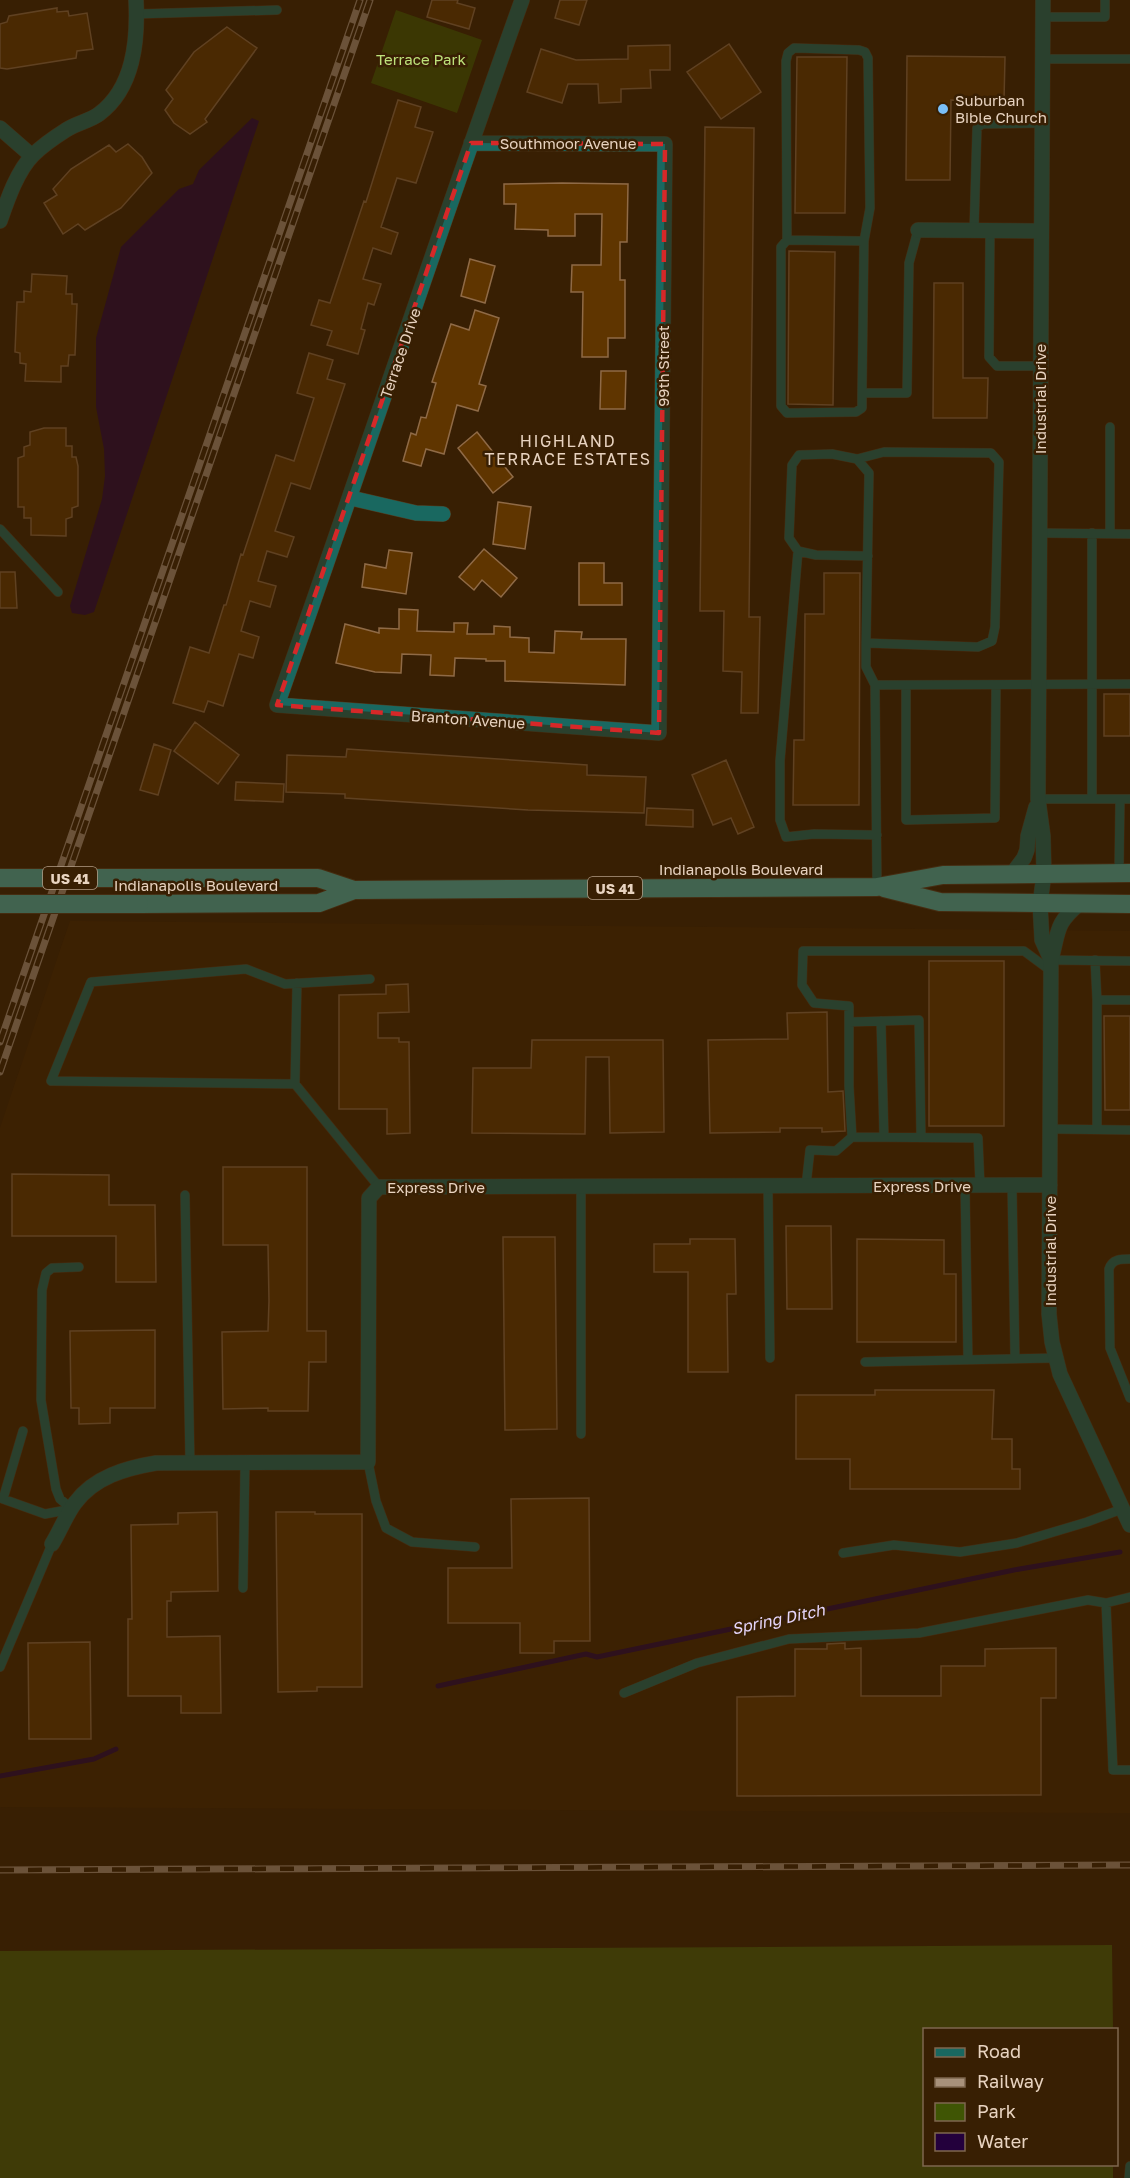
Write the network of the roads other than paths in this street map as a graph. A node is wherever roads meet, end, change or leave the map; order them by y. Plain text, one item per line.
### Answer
1 (522, 0) edge
2 (1043, 0) edge
3 (1105, 0) edge
4 (136, 7) edge
5 (277, 10) dead end
6 (1043, 17) junction
7 (1042, 59) junction
8 (1130, 59) edge
9 (1042, 123) junction
10 (0, 128) edge
11 (471, 143) junction
12 (664, 144) joint
13 (32, 156) junction
14 (0, 221) edge
15 (918, 230) joint
16 (974, 231) junction
17 (990, 231) junction
18 (1041, 231) junction
19 (787, 240) junction
20 (864, 241) junction
21 (1040, 366) junction
22 (862, 393) junction
23 (1110, 427) dead end
24 (857, 459) junction
25 (351, 498) junction
26 (443, 514) dead end
27 (0, 529) edge
28 (1039, 533) junction
29 (1092, 533) junction
30 (1110, 534) junction
31 (1130, 534) edge
32 (798, 551) junction
33 (867, 556) junction
34 (58, 592) dead end
35 (866, 643) junction
36 (1039, 683) junction
37 (1092, 683) junction
38 (1130, 684) edge
39 (875, 685) junction
40 (906, 685) junction
41 (996, 685) junction
42 (277, 705) joint
43 (660, 733) joint
44 (1038, 799) junction
45 (1092, 799) junction
46 (1125, 799) edge
47 (877, 835) junction
48 (1125, 873) edge
49 (1012, 874) junction
50 (1044, 874) junction
51 (0, 878) edge
52 (877, 887) junction
53 (354, 890) junction
54 (0, 904) edge
55 (1040, 904) junction
56 (1078, 904) junction
57 (1130, 904) edge
58 (1095, 960) junction
59 (1130, 961) edge
60 (1051, 965) junction
61 (370, 979) dead end
62 (297, 983) junction
63 (1097, 1000) junction
64 (1130, 1000) edge
65 (881, 1021) junction
66 (849, 1022) junction
67 (295, 1084) junction
68 (1051, 1129) junction
69 (1097, 1130) junction
70 (1130, 1130) edge
71 (852, 1137) junction
72 (884, 1137) junction
73 (921, 1137) junction
74 (1012, 1185) junction
75 (1050, 1185) junction
76 (768, 1186) junction
77 (806, 1186) junction
78 (972, 1186) junction
79 (379, 1187) junction
80 (580, 1187) junction
81 (185, 1195) dead end
82 (1130, 1259) edge
83 (79, 1267) dead end
84 (770, 1358) dead end
85 (1056, 1358) junction
86 (1015, 1359) junction
87 (968, 1360) junction
88 (865, 1362) dead end
89 (1130, 1398) edge
90 (23, 1431) dead end
91 (581, 1434) dead end
92 (245, 1462) junction
93 (368, 1462) junction
94 (190, 1463) junction
95 (2, 1504) edge
96 (72, 1509) junction
97 (1122, 1509) junction
98 (1130, 1526) edge
99 (52, 1544) joint
100 (475, 1546) dead end
101 (843, 1553) dead end
102 (243, 1588) dead end
103 (1130, 1597) edge
104 (1106, 1603) junction
105 (0, 1666) edge
106 (624, 1693) dead end
107 (1130, 1770) edge
108 (1130, 2166) edge
109 (1129, 2178) edge

1 - 11 street, Terrace Drive
2 - 6 street, Industrial Drive
3 - 6 lane
4 - 5 lane
4 - 13 street
6 - 7 street, Industrial Drive
7 - 8 lane
7 - 9 street, Industrial Drive
9 - 16 lane
9 - 18 street, Industrial Drive
10 - 13 street
11 - 12 street, Southmoor Avenue
11 - 25 street, Terrace Drive
12 - 43 street, 99th Street
13 - 14 street
15 - 16 street
15 - 22 lane
16 - 17 street
17 - 18 street
17 - 21 lane
18 - 21 street, Industrial Drive
19 - 20 lane
19 - 20 lane
19 - 22 lane
20 - 22 lane
21 - 28 street, Industrial Drive
23 - 30 lane
24 - 32 lane
24 - 33 lane
24 - 35 lane
25 - 26 street
25 - 42 street, Terrace Drive
27 - 34 lane
28 - 29 lane
28 - 36 street, Industrial Drive
29 - 30 lane
29 - 37 lane
30 - 31 lane
32 - 33 lane
32 - 47 lane
33 - 35 lane
35 - 39 lane
36 - 37 lane
36 - 41 lane
36 - 44 street, Industrial Drive
37 - 38 lane
37 - 45 lane
39 - 40 lane
39 - 47 lane
40 - 41 lane
40 - 41 lane
42 - 43 street, Branton Avenue
44 - 45 lane
44 - 49 street, Industrial Drive
44 - 50 street, Industrial Drive
45 - 46 lane
46 - 48 lane
47 - 52 lane
48 - 50 highway, Indianapolis Boulevard / US 41
49 - 50 highway, Indianapolis Boulevard / US 41
49 - 52 highway, Indianapolis Boulevard / US 41
50 - 55 street, Industrial Drive
51 - 53 highway, Indianapolis Boulevard / US 41, bridge
52 - 53 highway, Indianapolis Boulevard / US 41
52 - 55 highway, Indianapolis Boulevard / US 41
53 - 54 highway, Indianapolis Boulevard / US 41, bridge
55 - 56 highway, Indianapolis Boulevard / US 41
55 - 60 street, Industrial Drive
56 - 57 highway, Indianapolis Boulevard / US 41
56 - 60 street, Industrial Drive
58 - 59 lane
58 - 60 lane
58 - 63 lane
60 - 66 lane
60 - 68 street, Industrial Drive
61 - 62 lane
62 - 67 lane
62 - 67 lane
63 - 64 lane
63 - 69 lane
65 - 66 lane
65 - 72 lane
65 - 73 lane
66 - 71 lane
67 - 79 lane
68 - 69 lane
68 - 75 street, Industrial Drive
69 - 70 lane
71 - 72 lane
71 - 77 lane
72 - 73 lane
73 - 78 lane
74 - 75 street, Express Drive
74 - 78 street, Express Drive
74 - 86 lane
75 - 85 street, Industrial Drive
76 - 77 street, Express Drive
76 - 80 street, Express Drive
76 - 84 lane
77 - 78 street, Express Drive
78 - 87 lane
79 - 80 street, Express Drive
79 - 93 street, Express Drive
80 - 91 lane
81 - 94 lane
82 - 89 lane
83 - 96 lane
85 - 86 lane
85 - 97 street, Industrial Drive
86 - 87 lane
87 - 88 lane
90 - 95 lane
92 - 93 street
92 - 94 street
92 - 102 lane
93 - 100 lane
94 - 96 street
95 - 96 lane
96 - 99 street
97 - 98 street, Industrial Drive
97 - 101 lane
99 - 105 lane
103 - 104 lane
104 - 106 lane
104 - 107 lane
108 - 109 lane

